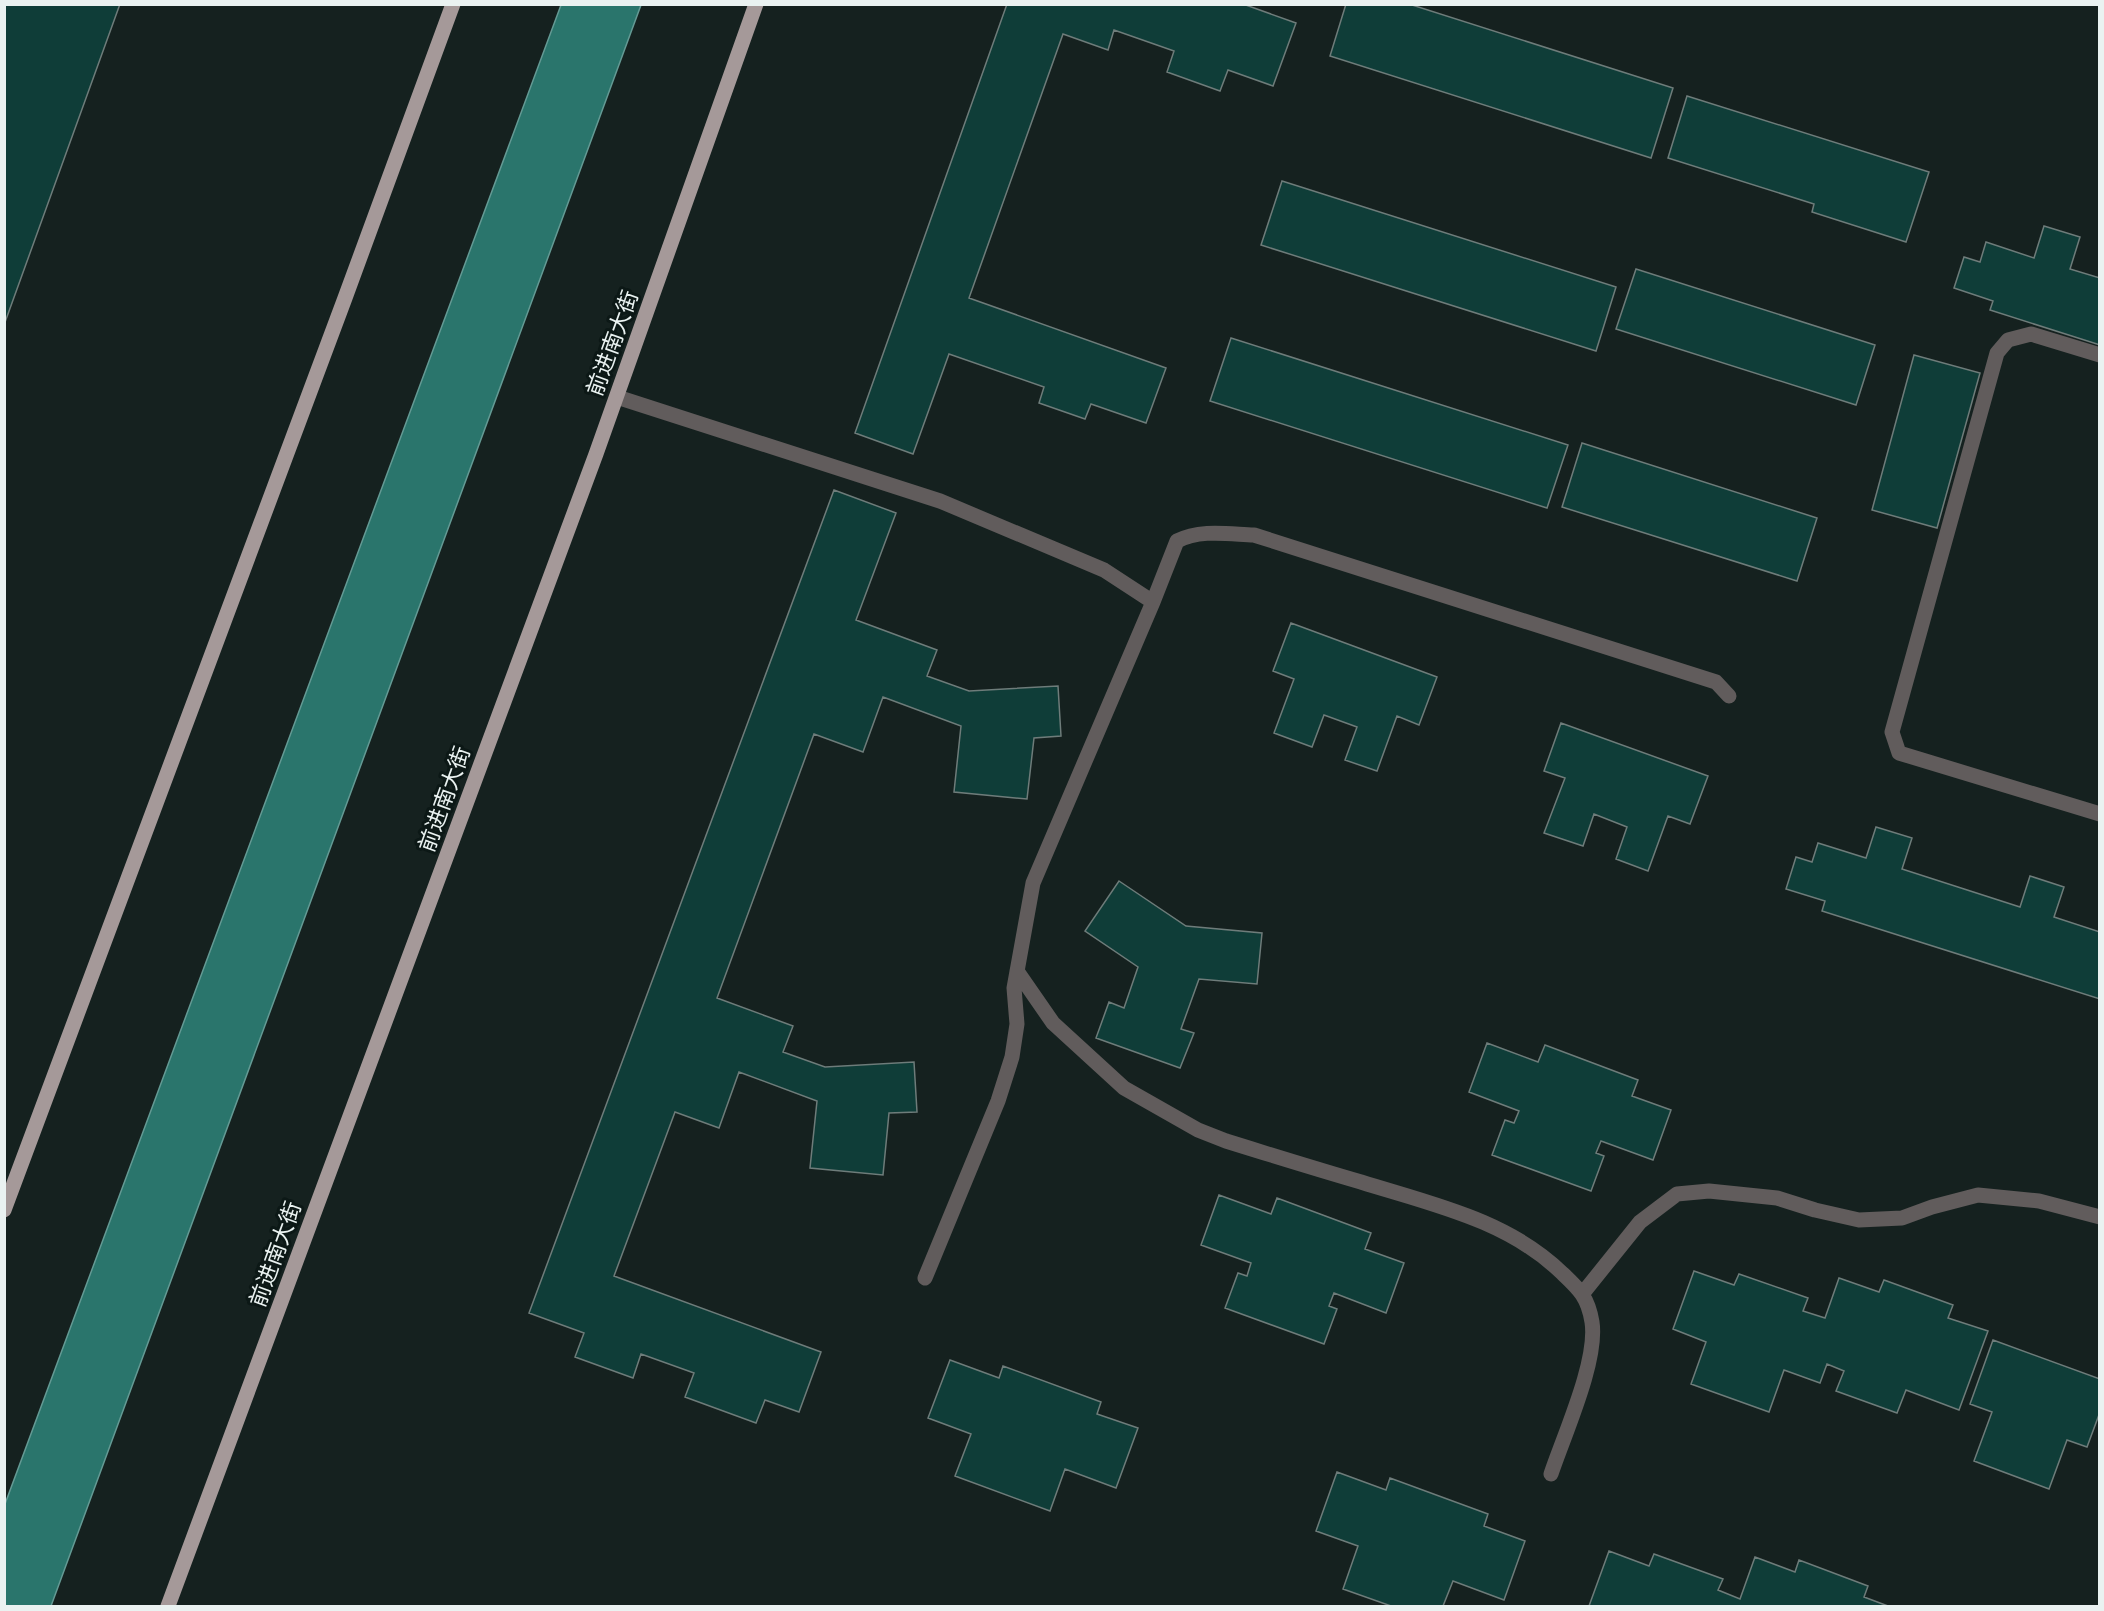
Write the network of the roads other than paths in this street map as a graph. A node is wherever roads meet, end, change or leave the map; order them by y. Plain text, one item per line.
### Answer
1 (453, 4) edge
2 (756, 4) edge
3 (2100, 356) edge
4 (617, 397) junction
5 (1154, 602) junction
6 (1729, 696) dead end
7 (2100, 814) edge
8 (1017, 971) junction
9 (4, 1210) edge
10 (2100, 1217) edge
11 (925, 1278) dead end
12 (1583, 1293) junction
13 (1551, 1474) dead end
14 (168, 1606) edge

1 - 9 main road
2 - 4 main road, 前进南大街
3 - 7 lane
4 - 5 lane
4 - 14 main road, 前进南大街
5 - 6 lane
5 - 8 lane
8 - 11 lane
8 - 12 lane
10 - 12 lane
12 - 13 lane

